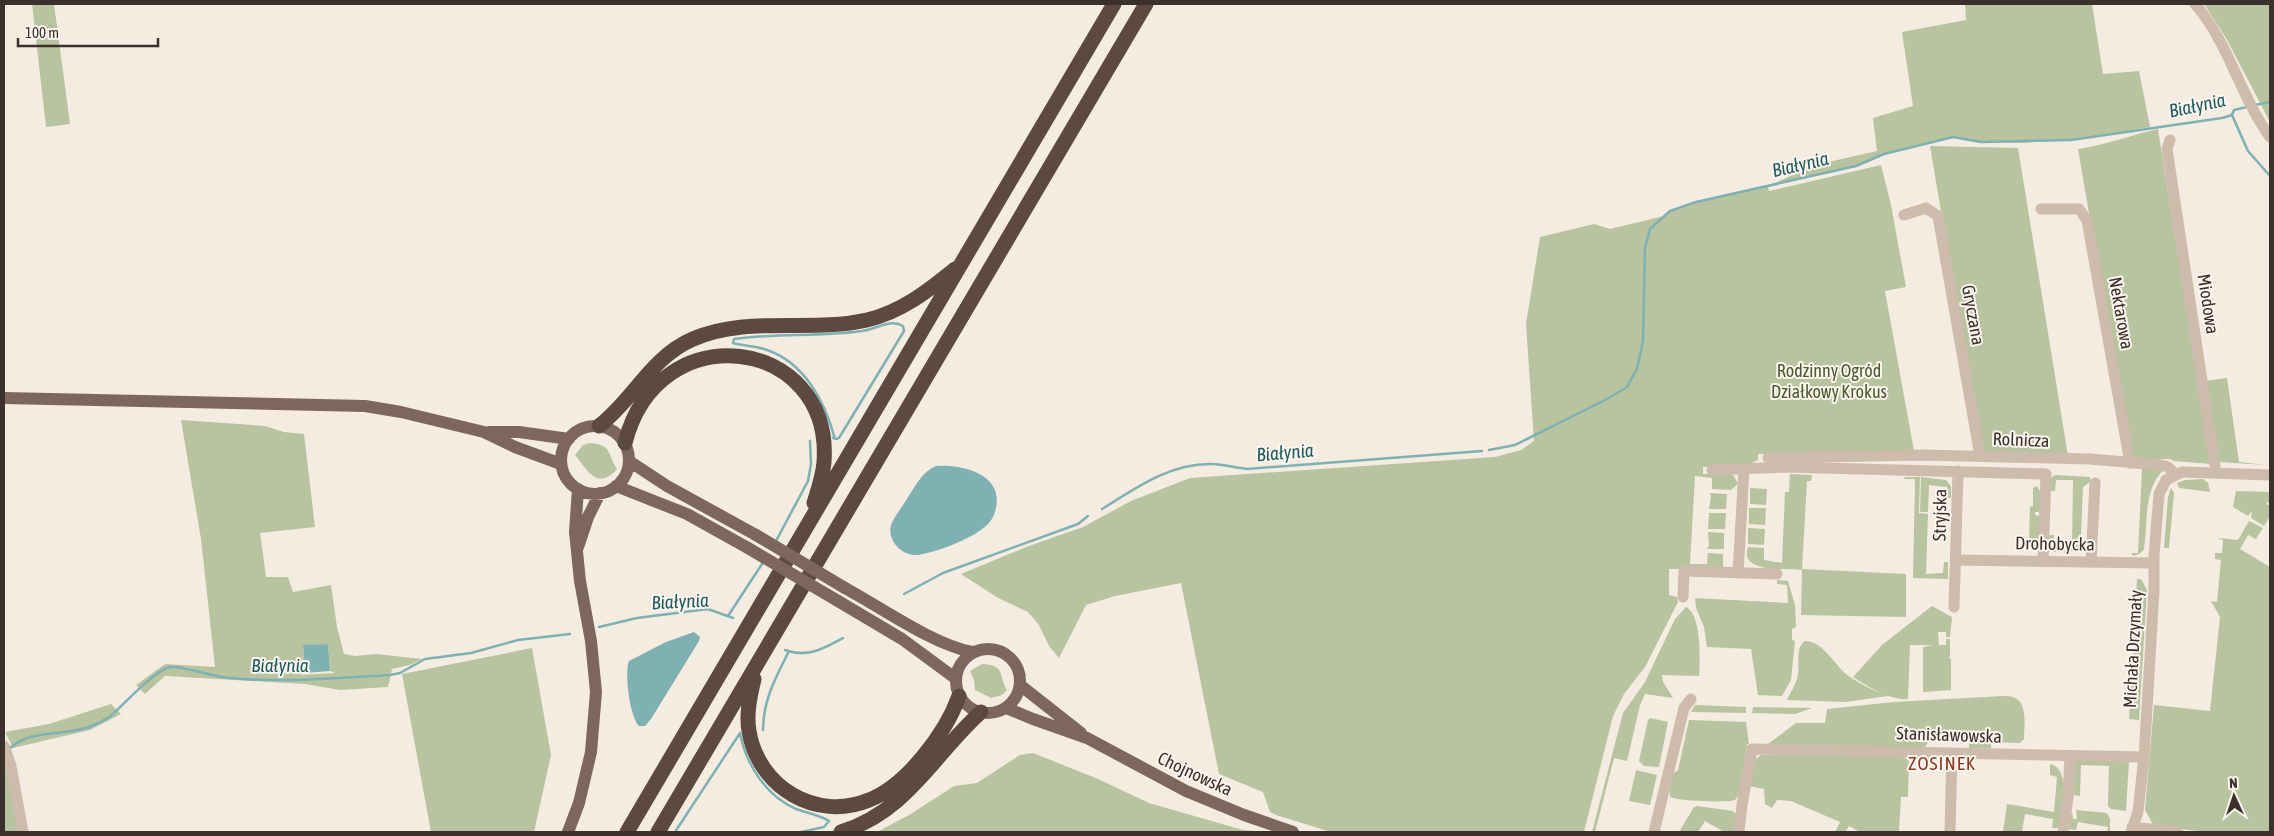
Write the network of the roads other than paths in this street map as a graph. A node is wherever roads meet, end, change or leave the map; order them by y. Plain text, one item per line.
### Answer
1 (1114, 4) edge
2 (1146, 4) edge
3 (2195, 4) edge
4 (2270, 137) edge
5 (2170, 140) dead end
6 (2041, 209) dead end
7 (1904, 215) dead end
8 (962, 263) junction
9 (4, 398) edge
10 (599, 426) junction
11 (484, 432) junction
12 (569, 439) junction
13 (625, 443) junction
14 (1958, 456) junction
15 (1980, 456) junction
16 (1768, 458) dead end
17 (629, 461) junction
18 (2130, 463) junction
19 (561, 464) junction
20 (1744, 469) junction
21 (1712, 470) dead end
22 (1961, 471) junction
23 (2216, 472) junction
24 (2176, 474) junction
25 (2270, 475) edge
26 (2095, 483) dead end
27 (616, 486) junction
28 (578, 489) junction
29 (600, 493) junction
30 (805, 529) junction
31 (578, 549) junction
32 (1957, 560) junction
33 (2043, 561) junction
34 (2091, 562) junction
35 (2153, 563) junction
36 (1738, 573) junction
37 (1777, 574) dead end
38 (1683, 597) dead end
39 (1954, 607) dead end
40 (972, 652) junction
41 (758, 664) junction
42 (956, 678) junction
43 (1020, 685) junction
44 (959, 696) junction
45 (1691, 699) dead end
46 (1006, 708) junction
47 (981, 712) junction
48 (1086, 738) junction
49 (4, 746) edge
50 (1952, 753) junction
51 (2070, 756) junction
52 (2144, 757) junction
53 (2132, 829) edge
54 (23, 832) edge
55 (568, 832) edge
56 (627, 832) edge
57 (658, 832) edge
58 (841, 832) edge
59 (1293, 832) edge
60 (1654, 832) edge
61 (1739, 832) edge
62 (1950, 832) edge
63 (2063, 832) edge
64 (2178, 832) edge

1 - 8 highway
2 - 41 highway
3 - 4 street
5 - 23 street, Miodowa
6 - 18 street, Nektarowa
7 - 15 street, Gryczana
8 - 10 highway
8 - 30 highway
9 - 11 main road
10 - 12 main road
10 - 13 main road
11 - 12 main road
11 - 19 main road
12 - 19 main road
13 - 17 main road
13 - 30 highway
14 - 15 street, Rolnicza
14 - 16 street, Rolnicza
14 - 22 street
15 - 18 street, Rolnicza
17 - 27 main road
17 - 40 main road, bridge
18 - 24 street, Rolnicza
19 - 28 main road
20 - 21 street
20 - 22 street
20 - 36 street
22 - 32 street, Stryjska
22 - 33 street
23 - 24 street, Rolnicza
23 - 25 street, Rolnicza
24 - 35 street, Michała Drzymały
26 - 34 street
27 - 29 main road
27 - 42 main road, bridge
28 - 29 main road
28 - 31 main road
29 - 31 main road
30 - 56 highway
31 - 55 main road
32 - 33 street, Drohobycka
32 - 39 street, Stryjska
33 - 34 street, Drohobycka
34 - 35 street, Drohobycka
35 - 52 street, Michała Drzymały
36 - 37 street
36 - 38 street
40 - 42 main road
40 - 43 main road
41 - 44 highway
41 - 57 highway
42 - 44 main road
43 - 46 main road
43 - 48 main road, Chojnowska
44 - 47 main road
45 - 60 street
46 - 47 main road
46 - 48 main road, Chojnowska
47 - 58 highway
48 - 59 main road, Chojnowska
49 - 54 street
50 - 51 street, Stanisławowska
50 - 61 street, Stanisławowska
50 - 62 street
51 - 52 street, Stanisławowska
51 - 63 street
52 - 53 street, Michała Drzymały
53 - 64 street

